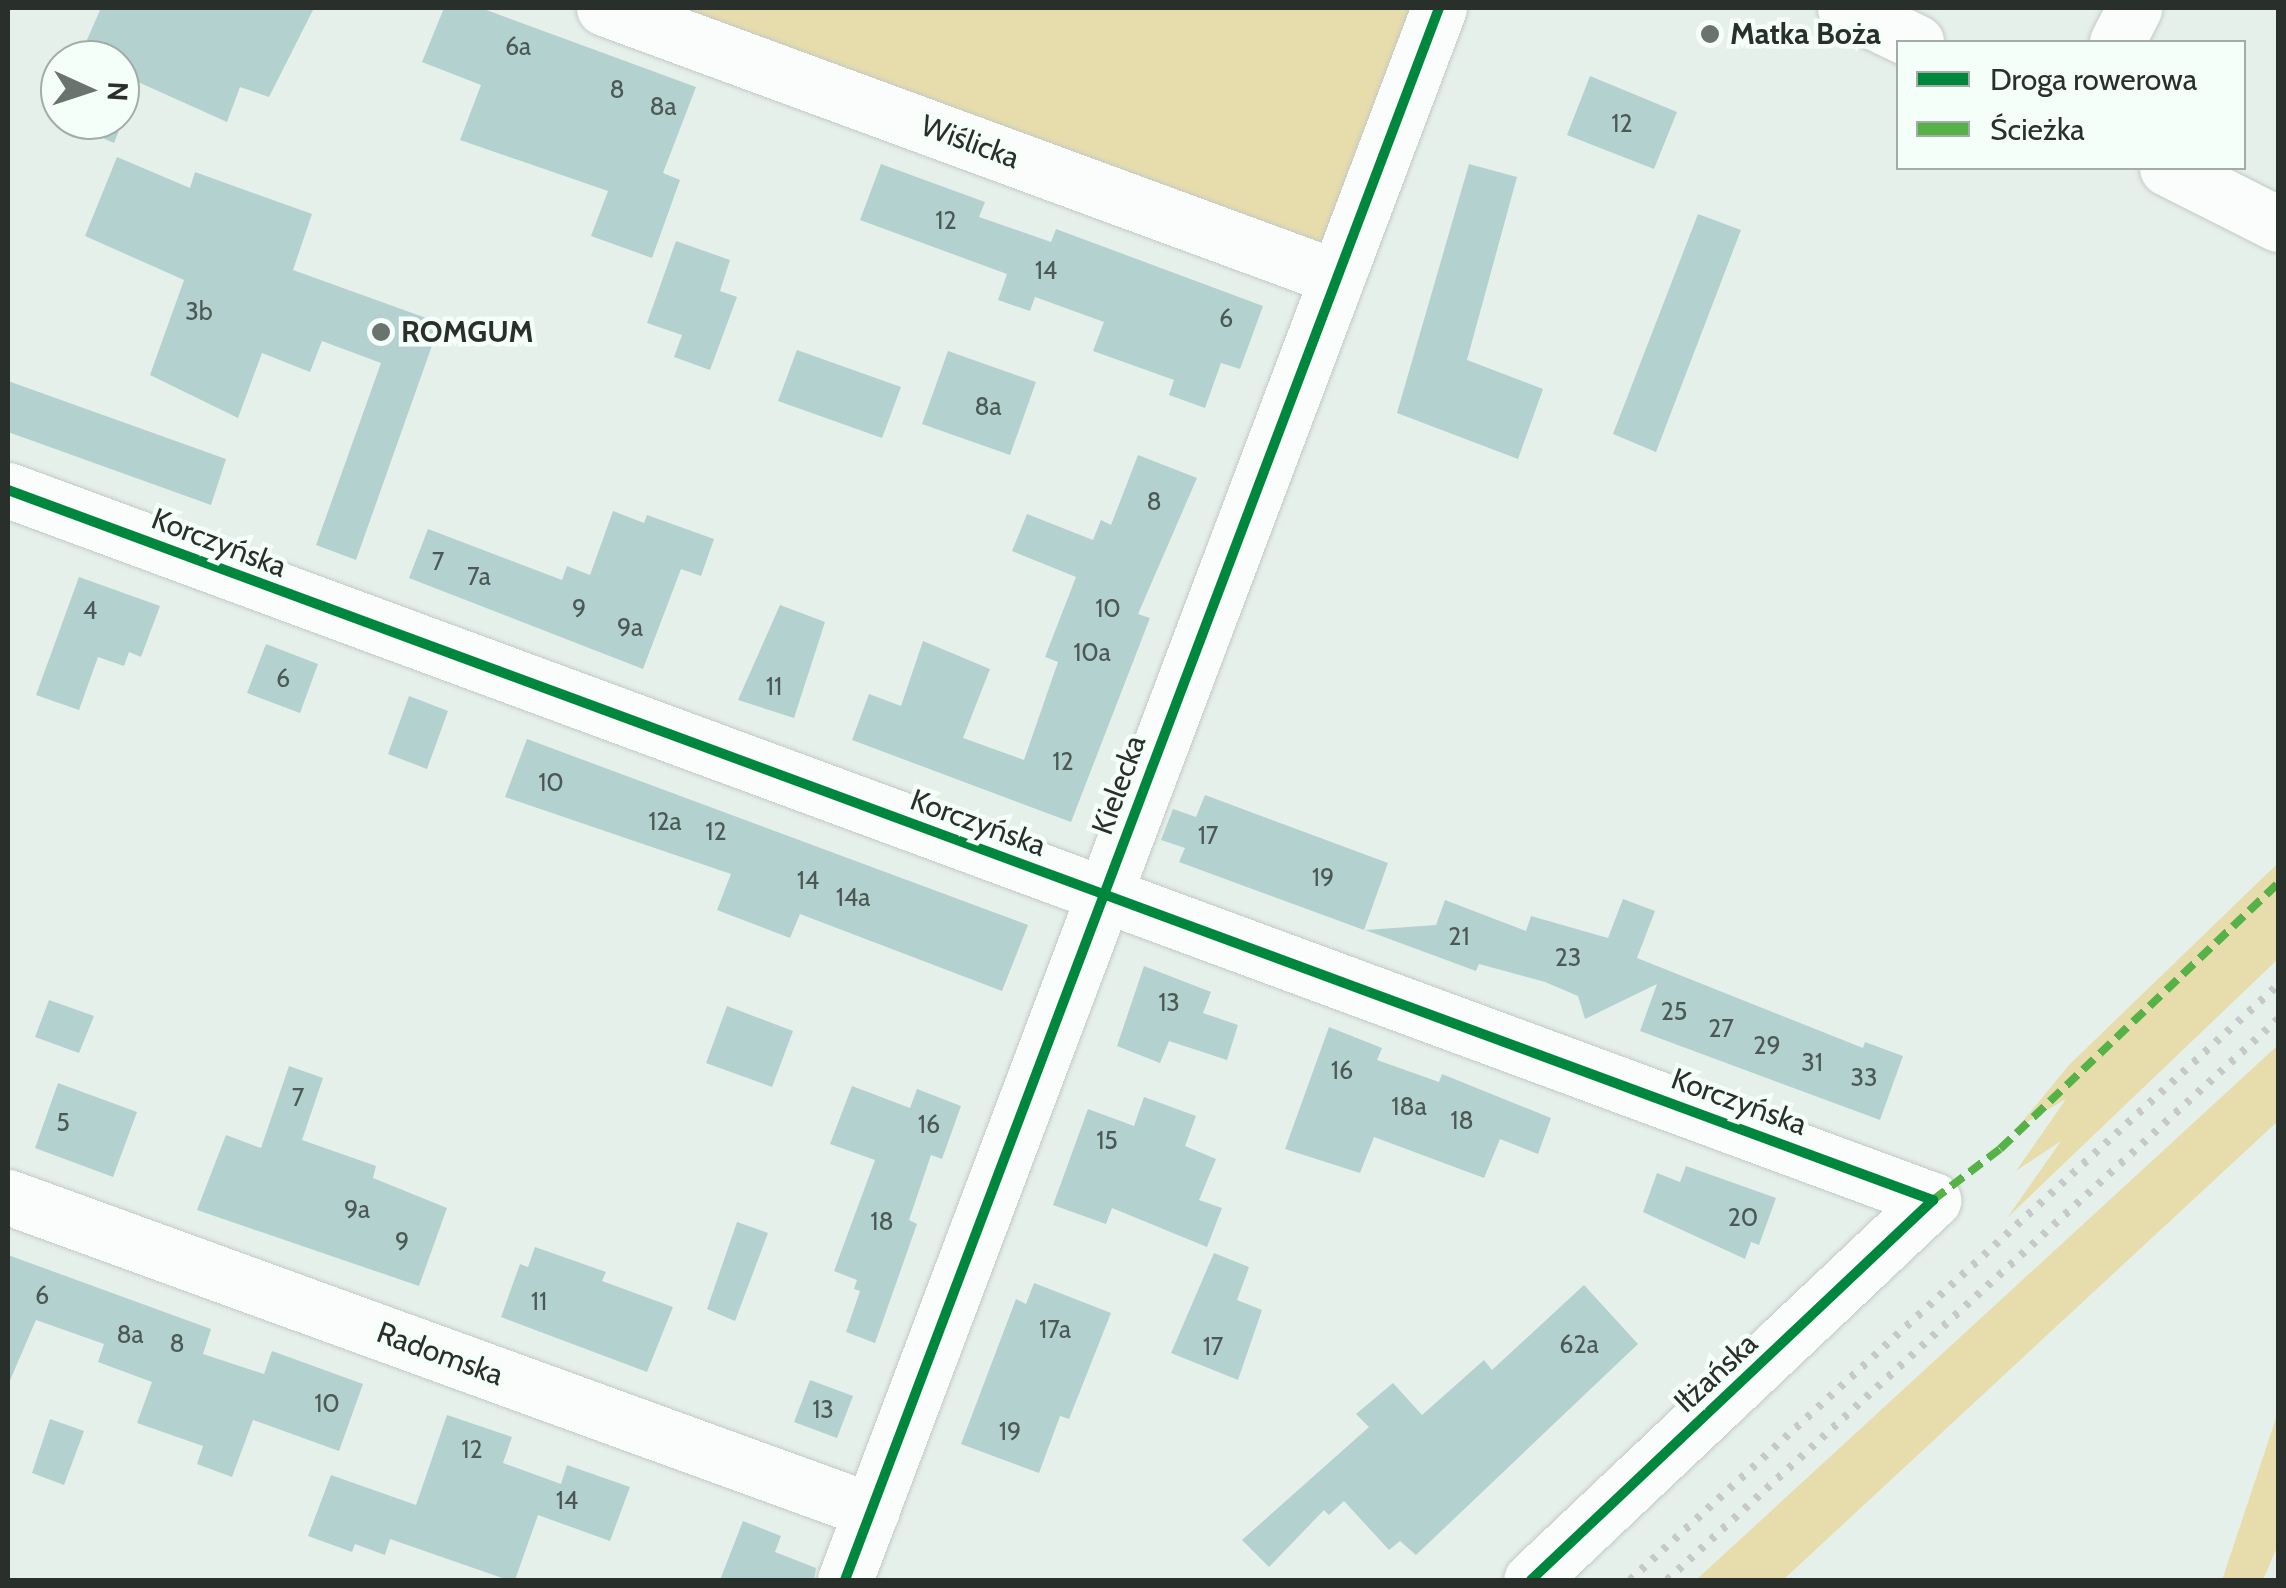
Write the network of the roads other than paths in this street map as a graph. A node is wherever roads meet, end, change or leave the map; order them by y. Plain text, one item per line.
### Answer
1 (604, 8) edge
2 (1439, 8) edge
3 (1845, 8) edge
4 (2134, 8) edge
5 (1912, 40) edge
6 (2118, 40) edge
7 (2171, 170) edge
8 (2278, 224) edge
9 (1336, 277) junction
10 (8, 490) edge
11 (1104, 895) junction
12 (8, 1196) edge
13 (1933, 1200) joint
14 (872, 1510) junction
15 (846, 1580) edge
16 (1531, 1580) edge

1 - 9 street, Wiślicka
2 - 9 street, Kielecka
3 - 5 street
4 - 6 street
7 - 8 street
9 - 11 street, Kielecka
10 - 11 street, Korczyńska
11 - 13 street, Korczyńska
11 - 14 street, Kielecka
12 - 14 street, Radomska
13 - 16 street, Iłżańska
14 - 15 street, Kielecka

